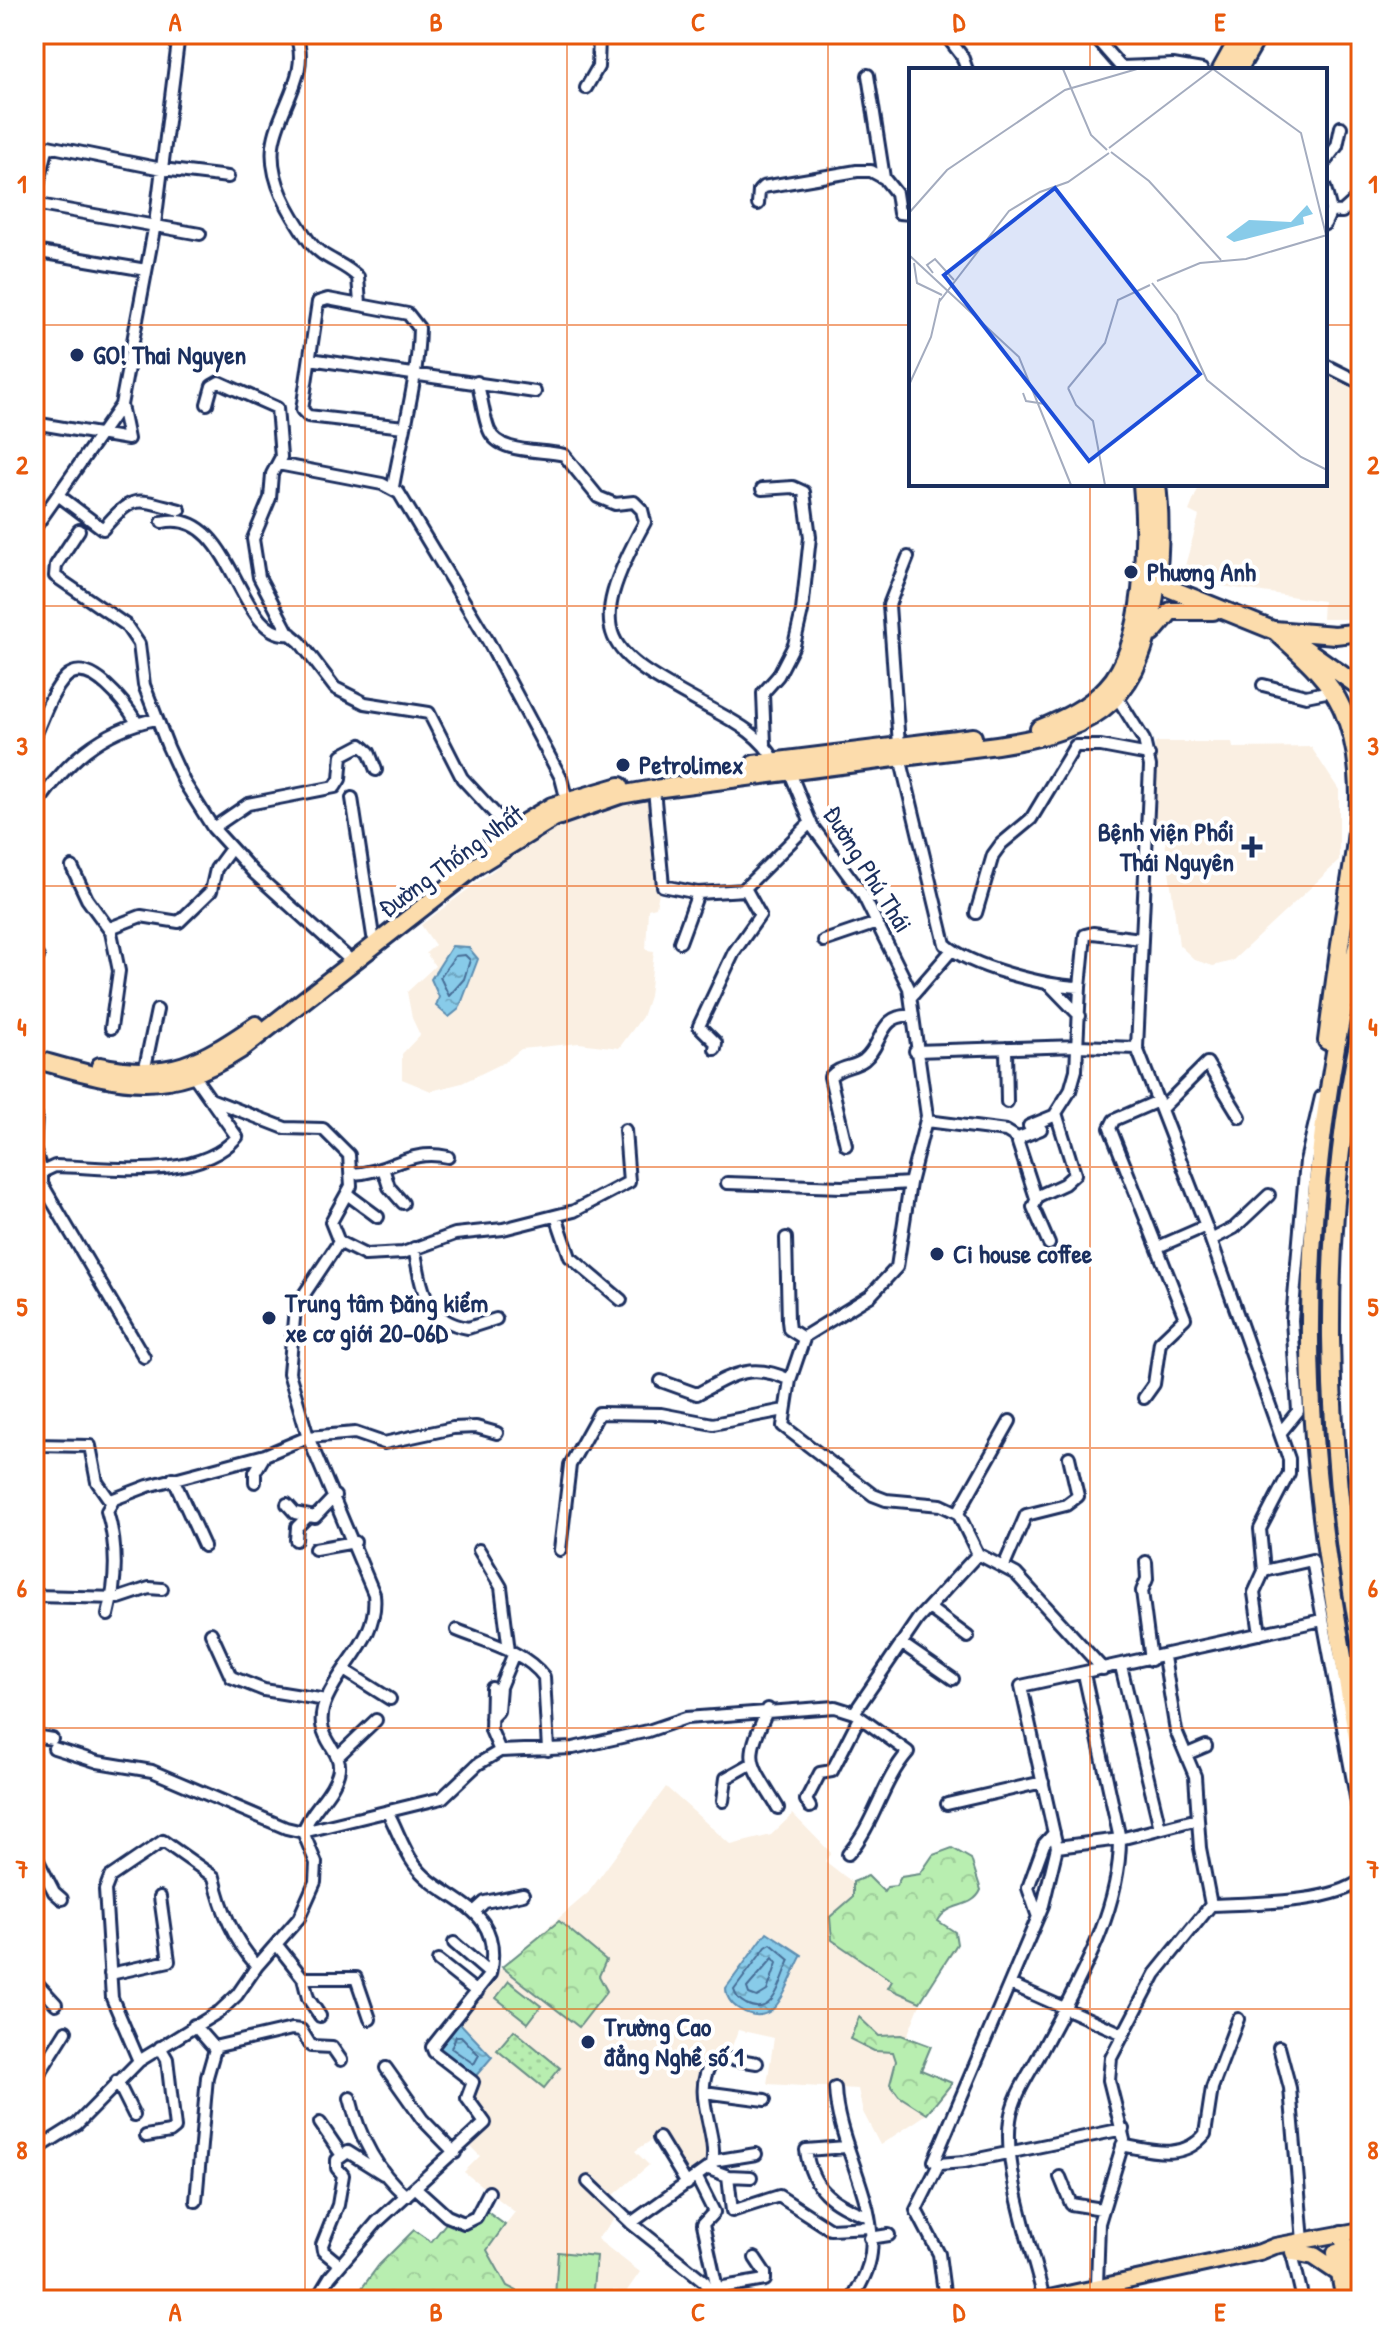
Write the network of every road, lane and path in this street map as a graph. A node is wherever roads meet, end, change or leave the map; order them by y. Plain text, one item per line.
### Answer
1 (179, 34) edge
2 (295, 34) edge
3 (619, 34) edge
4 (945, 34) edge
5 (1092, 34) edge
6 (1241, 34) edge
7 (1259, 34) edge
8 (966, 68) edge
9 (1190, 68) edge
10 (1222, 68) edge
11 (1239, 68) edge
12 (868, 75) dead end
13 (586, 88) dead end
14 (1341, 127) dead end
15 (1327, 159) edge
16 (162, 169) junction
17 (228, 177) dead end
18 (884, 178) junction
19 (1361, 195) edge
20 (1327, 196) edge
21 (34, 203) edge
22 (758, 204) dead end
23 (1331, 211) junction
24 (909, 214) edge
25 (1327, 220) edge
26 (155, 224) junction
27 (200, 234) dead end
28 (34, 251) edge
29 (146, 270) junction
30 (360, 304) junction
31 (310, 359) junction
32 (1327, 366) edge
33 (413, 374) junction
34 (477, 382) junction
35 (1361, 383) edge
36 (535, 392) dead end
37 (207, 404) dead end
38 (121, 405) junction
39 (34, 423) edge
40 (404, 427) junction
41 (101, 435) junction
42 (278, 464) junction
43 (1142, 486) edge
44 (1157, 486) edge
45 (393, 487) junction
46 (762, 489) dead end
47 (58, 495) junction
48 (180, 510) dead end
49 (162, 522) dead end
50 (34, 529) edge
51 (79, 530) dead end
52 (908, 557) dead end
53 (1150, 560) junction
54 (1155, 597) junction
55 (1187, 602) junction
56 (1274, 630) junction
57 (1133, 631) junction
58 (1361, 632) edge
59 (291, 634) junction
60 (1144, 649) junction
61 (1263, 685) dead end
62 (1361, 688) edge
63 (1331, 691) junction
64 (1112, 693) junction
65 (156, 719) junction
66 (137, 723) junction
67 (34, 738) edge
68 (765, 744) junction
69 (900, 751) junction
70 (1149, 755) junction
71 (783, 763) junction
72 (376, 770) dead end
73 (654, 789) junction
74 (352, 798) dead end
75 (567, 801) junction
76 (34, 809) edge
77 (811, 822) junction
78 (213, 828) junction
79 (510, 830) junction
80 (230, 850) junction
81 (72, 867) dead end
82 (745, 890) junction
83 (698, 893) junction
84 (976, 913) dead end
85 (877, 923) junction
86 (110, 928) junction
87 (1361, 928) edge
88 (373, 936) junction
89 (1141, 939) junction
90 (824, 941) dead end
91 (680, 942) dead end
92 (952, 950) junction
93 (350, 960) junction
94 (1051, 986) junction
95 (1080, 987) junction
96 (912, 996) junction
97 (157, 1010) dead end
98 (913, 1016) junction
99 (1080, 1016) junction
100 (111, 1028) dead end
101 (1361, 1029) edge
102 (1078, 1046) junction
103 (1006, 1048) junction
104 (1137, 1048) junction
105 (715, 1049) dead end
106 (34, 1050) edge
107 (915, 1051) junction
108 (1361, 1058) edge
109 (34, 1059) edge
110 (191, 1071) junction
111 (144, 1072) junction
112 (1321, 1097) junction
113 (210, 1099) junction
114 (1007, 1102) dead end
115 (1159, 1105) junction
116 (1056, 1115) junction
117 (36, 1116) edge
118 (1240, 1117) dead end
119 (927, 1121) junction
120 (1029, 1126) dead end
121 (1041, 1129) dead end
122 (625, 1130) dead end
123 (1019, 1139) junction
124 (1344, 1141) junction
125 (846, 1145) dead end
126 (448, 1157) dead end
127 (384, 1171) junction
128 (42, 1172) junction
129 (352, 1174) junction
130 (727, 1183) dead end
131 (910, 1183) junction
132 (347, 1194) junction
133 (1269, 1195) dead end
134 (1036, 1198) junction
135 (403, 1203) dead end
136 (556, 1216) junction
137 (378, 1217) dead end
138 (1206, 1226) junction
139 (1313, 1235) junction
140 (786, 1238) dead end
141 (1211, 1240) junction
142 (339, 1242) junction
143 (1049, 1244) dead end
144 (1158, 1247) junction
145 (414, 1248) junction
146 (621, 1300) dead end
147 (496, 1319) dead end
148 (803, 1338) junction
149 (144, 1357) dead end
150 (790, 1380) junction
151 (661, 1381) dead end
152 (1144, 1398) dead end
153 (784, 1410) junction
154 (1010, 1421) dead end
155 (1281, 1432) junction
156 (497, 1433) dead end
157 (308, 1437) junction
158 (34, 1445) edge
159 (265, 1455) junction
160 (1069, 1457) dead end
161 (173, 1478) junction
162 (255, 1482) dead end
163 (335, 1496) junction
164 (111, 1502) junction
165 (287, 1504) dead end
166 (958, 1513) junction
167 (306, 1518) junction
168 (296, 1540) dead end
169 (355, 1542) junction
170 (204, 1546) dead end
171 (315, 1549) dead end
172 (479, 1550) dead end
173 (560, 1550) dead end
174 (978, 1554) junction
175 (1146, 1562) dead end
176 (1004, 1566) junction
177 (1264, 1571) junction
178 (162, 1589) dead end
179 (34, 1596) edge
180 (113, 1597) junction
181 (929, 1608) junction
182 (108, 1615) dead end
183 (1322, 1620) junction
184 (457, 1630) dead end
185 (211, 1633) dead end
186 (1260, 1634) junction
187 (968, 1637) dead end
188 (901, 1643) junction
189 (1361, 1645) edge
190 (512, 1652) junction
191 (1164, 1657) junction
192 (1151, 1660) junction
193 (1121, 1666) junction
194 (1103, 1669) junction
195 (344, 1670) junction
196 (1084, 1674) junction
197 (953, 1679) dead end
198 (492, 1688) dead end
199 (390, 1699) dead end
200 (326, 1700) junction
201 (768, 1709) junction
202 (857, 1715) junction
203 (491, 1718) junction
204 (376, 1720) dead end
205 (34, 1736) edge
206 (1206, 1746) dead end
207 (548, 1750) junction
208 (500, 1751) junction
209 (1187, 1754) junction
210 (337, 1757) junction
211 (1361, 1760) edge
212 (751, 1764) junction
213 (1043, 1782) junction
214 (723, 1801) dead end
215 (947, 1804) dead end
216 (810, 1807) dead end
217 (778, 1808) dead end
218 (388, 1813) junction
219 (1198, 1819) junction
220 (1361, 1824) edge
221 (1160, 1828) junction
222 (303, 1832) junction
223 (1054, 1833) junction
224 (1120, 1839) junction
225 (1057, 1847) junction
226 (34, 1853) edge
227 (848, 1854) dead end
228 (1361, 1880) edge
229 (523, 1894) dead end
230 (160, 1897) dead end
231 (62, 1899) dead end
232 (1211, 1905) junction
233 (475, 1911) junction
234 (1038, 1917) junction
235 (454, 1943) dead end
236 (277, 1945) junction
237 (438, 1961) dead end
238 (257, 1966) junction
239 (110, 1974) junction
240 (490, 1974) junction
241 (303, 1978) junction
242 (34, 1980) edge
243 (1010, 1984) junction
244 (477, 1992) junction
245 (56, 2004) dead end
246 (1065, 2006) junction
247 (320, 2016) dead end
248 (370, 2019) dead end
249 (1238, 2019) dead end
250 (194, 2025) junction
251 (66, 2031) dead end
252 (1123, 2034) junction
253 (160, 2047) junction
254 (214, 2047) junction
255 (1279, 2047) dead end
256 (341, 2060) dead end
257 (139, 2061) junction
258 (757, 2063) dead end
259 (386, 2068) dead end
260 (117, 2081) junction
261 (34, 2082) edge
262 (835, 2088) dead end
263 (704, 2092) junction
264 (350, 2098) dead end
265 (765, 2100) dead end
266 (134, 2115) dead end
267 (320, 2123) dead end
268 (1123, 2129) junction
269 (146, 2136) dead end
270 (659, 2138) dead end
271 (1122, 2145) junction
272 (846, 2147) junction
273 (34, 2151) edge
274 (1009, 2152) junction
275 (455, 2153) junction
276 (341, 2154) junction
277 (756, 2154) dead end
278 (939, 2164) junction
279 (711, 2165) junction
280 (383, 2174) junction
281 (728, 2176) junction
282 (751, 2177) dead end
283 (1060, 2177) dead end
284 (697, 2178) junction
285 (588, 2182) dead end
286 (687, 2184) junction
287 (416, 2188) junction
288 (489, 2192) dead end
289 (406, 2196) junction
290 (196, 2201) dead end
291 (1102, 2209) junction
292 (867, 2216) junction
293 (631, 2223) junction
294 (1361, 2230) edge
295 (870, 2233) junction
296 (889, 2235) dead end
297 (1361, 2239) edge
298 (1338, 2240) junction
299 (1294, 2247) junction
300 (1361, 2255) edge
301 (755, 2258) dead end
302 (340, 2265) junction
303 (1346, 2273) junction
304 (1097, 2285) junction
305 (714, 2292) edge
306 (316, 2300) edge
307 (852, 2300) edge
308 (945, 2300) edge
309 (1042, 2300) edge
310 (1303, 2300) edge
311 (1345, 2300) edge
312 (1359, 2300) edge

1 - 16 street
2 - 30 street
3 - 13 street
4 - 8 street
5 - 9 street
6 - 10 highway
7 - 11 highway
12 - 18 street
14 - 15 street
16 - 17 street
16 - 21 street
16 - 26 street
18 - 22 street
18 - 24 street
19 - 23 street
20 - 23 street
21 - 26 street
23 - 25 street
26 - 27 street
26 - 29 street
28 - 29 street
29 - 38 street
30 - 31 street
30 - 33 street
31 - 33 street
31 - 40 street
32 - 35 street
33 - 34 street
33 - 40 street
34 - 36 street
34 - 68 street
37 - 42 street
38 - 41 street
38 - 41 street
39 - 41 street
40 - 45 street
41 - 47 street
42 - 45 street
42 - 59 street
43 - 53 highway
44 - 53 highway
45 - 75 street
46 - 68 street
47 - 48 street
47 - 50 street
49 - 59 street
51 - 65 street
52 - 69 street
53 - 54 highway
53 - 55 highway
53 - 57 highway
54 - 55 highway
54 - 57 highway
54 - 60 highway
55 - 56 highway
55 - 60 highway
56 - 58 highway
56 - 62 highway
56 - 63 highway
57 - 64 highway
59 - 79 street
60 - 64 highway
61 - 63 street
63 - 112 highway
64 - 69 highway, Đường Thống Nhất
64 - 70 street
65 - 66 street
65 - 78 street
66 - 67 street
66 - 76 street
68 - 71 street, Đường Phú Thái
69 - 71 highway, Đường Thống Nhất
69 - 92 street
70 - 84 street
70 - 89 street
71 - 73 highway, Đường Thống Nhất
71 - 75 highway, Đường Thống Nhất
71 - 77 street, Đường Phú Thái
72 - 78 street
73 - 83 street
73 - 93 highway, Đường Thống Nhất
74 - 88 street
75 - 79 highway, Đường Thống Nhất
77 - 82 street
77 - 85 street, Đường Phú Thái
78 - 80 street
79 - 88 highway, Đường Thống Nhất
80 - 86 street
80 - 93 street
81 - 86 street
82 - 83 street
82 - 105 street
83 - 91 street
85 - 90 street
85 - 96 street, Đường Phú Thái
86 - 100 street
87 - 139 highway
88 - 93 highway, Đường Thống Nhất
89 - 95 street
89 - 104 street
92 - 94 street
92 - 96 street
93 - 110 highway, Đường Thống Nhất
94 - 95 street
94 - 99 street
95 - 99 street
96 - 98 street, Đường Phú Thái
97 - 111 street
98 - 107 street, Đường Phú Thái
98 - 125 street
99 - 102 street
101 - 124 highway
102 - 103 street
102 - 104 street
102 - 116 street
103 - 107 street
103 - 114 street
104 - 115 street
106 - 111 highway, Đường Thống Nhất
107 - 119 street, Đường Phú Thái
108 - 124 highway
109 - 110 highway, Đường Thống Nhất
110 - 111 highway, Đường Thống Nhất
110 - 113 street
112 - 139 highway
112 - 155 street
113 - 128 street
113 - 129 street
115 - 118 street
115 - 138 street
115 - 144 street
116 - 120 street
116 - 134 street
117 - 128 street
119 - 123 street
119 - 131 street, Đường Phú Thái
121 - 123 street
122 - 136 street
123 - 134 street
124 - 189 highway
126 - 127 street
127 - 129 street
127 - 135 street
128 - 149 street
129 - 132 street
130 - 131 street
131 - 148 street, Đường Phú Thái
132 - 137 street
132 - 142 street
133 - 141 street
134 - 143 street
136 - 145 street
136 - 146 street
138 - 141 street
138 - 144 street
139 - 211 highway
140 - 148 street
141 - 155 street
142 - 145 street
142 - 157 street
144 - 152 street
145 - 147 street
148 - 150 street
150 - 151 street
150 - 153 street
153 - 166 street
153 - 173 street
154 - 166 street
155 - 177 street
156 - 157 street
157 - 159 street
157 - 163 street
158 - 164 street
159 - 161 street
159 - 162 street
160 - 176 street
161 - 164 street
161 - 170 street
163 - 167 street
163 - 169 street
164 - 180 street
165 - 167 street
166 - 174 street
167 - 168 street
169 - 171 street
169 - 195 street
172 - 190 street
174 - 176 street
174 - 181 street
175 - 192 street
176 - 194 street
177 - 183 street
177 - 186 street
178 - 180 street
179 - 180 street
180 - 182 street
181 - 187 street
181 - 188 street
183 - 186 street
183 - 220 street
184 - 190 street
185 - 200 street
186 - 191 street
188 - 197 street
188 - 202 street
190 - 203 street
190 - 207 street
191 - 192 street
191 - 209 street
192 - 193 street
193 - 194 street
193 - 221 street
194 - 196 street
195 - 199 street
195 - 200 street
196 - 213 street
196 - 224 street
198 - 203 street
200 - 210 street
201 - 202 street
201 - 207 street
201 - 212 street
202 - 216 street
202 - 227 street
203 - 208 street
204 - 210 street
205 - 222 street
206 - 209 street
207 - 208 street
208 - 218 street
209 - 219 street
210 - 222 street
212 - 214 street
212 - 217 street
213 - 215 street
213 - 223 street
218 - 222 street
218 - 233 street
219 - 221 street
219 - 232 street
221 - 224 street
222 - 236 street
223 - 225 street
223 - 234 street
224 - 225 street
224 - 246 street
225 - 234 street
226 - 231 street
228 - 232 street
229 - 233 street
230 - 239 street
232 - 252 street
233 - 240 street
234 - 243 street
235 - 240 street
236 - 238 street
236 - 241 street
237 - 244 street
238 - 239 street
238 - 250 street
239 - 257 street
240 - 244 street
241 - 247 street
241 - 248 street
242 - 245 street
243 - 246 street
243 - 278 street
244 - 275 street
246 - 252 street
246 - 274 street
249 - 271 street
250 - 253 street
250 - 254 street
251 - 261 street
252 - 268 street
253 - 257 street
253 - 269 street
254 - 256 street
254 - 290 street
255 - 299 street
257 - 260 street
258 - 263 street
259 - 275 street
260 - 266 street
260 - 273 street
262 - 272 street
263 - 265 street
263 - 279 street
264 - 280 street
267 - 276 street
268 - 271 street
268 - 274 street
270 - 286 street
271 - 291 street
272 - 292 street
272 - 292 street
274 - 278 street
274 - 309 street
275 - 287 street
276 - 280 street
276 - 302 street
277 - 279 street
278 - 308 street
279 - 281 street
279 - 284 street
280 - 289 street
281 - 282 street
281 - 295 street
283 - 291 street
284 - 286 street
284 - 305 street
285 - 293 street
286 - 293 street
287 - 288 street
287 - 289 street
289 - 302 street
291 - 304 street
292 - 295 street
293 - 305 street
294 - 298 main road
295 - 296 street
295 - 307 street
297 - 298 main road
298 - 299 main road
298 - 303 highway
299 - 303 highway
299 - 304 main road
299 - 310 street
300 - 303 highway
301 - 305 street
302 - 306 street
303 - 311 highway
303 - 312 highway
304 - 309 main road

